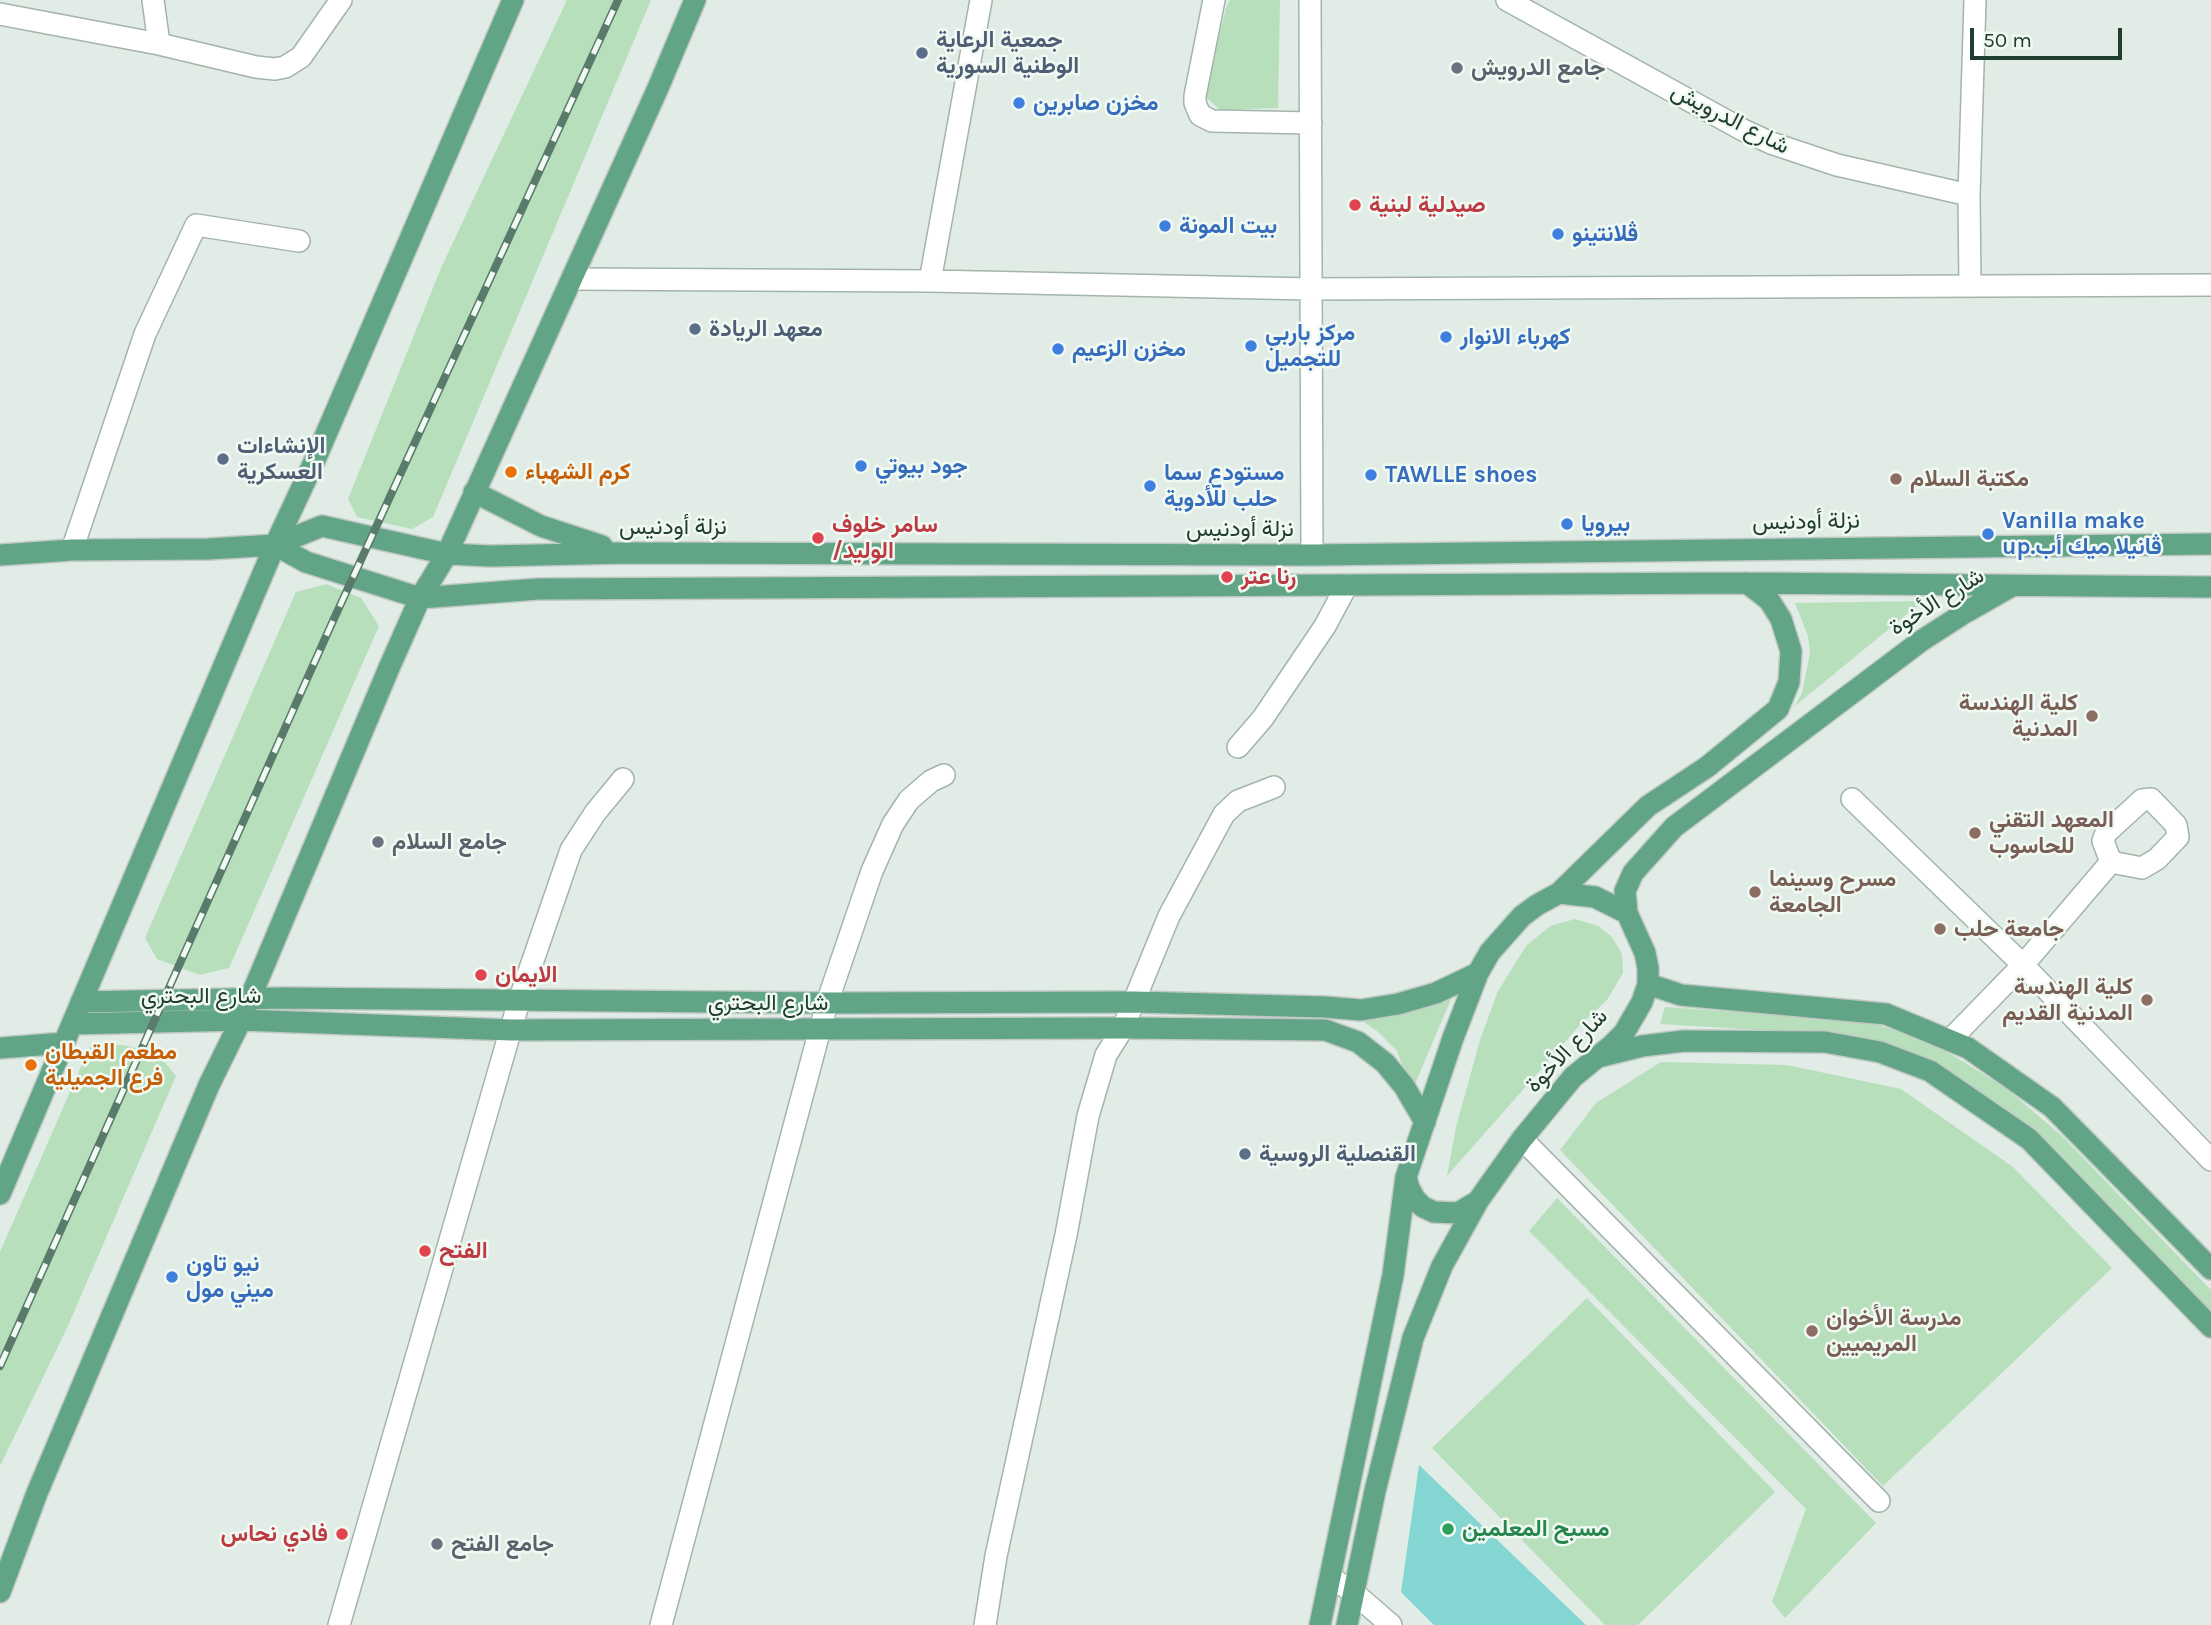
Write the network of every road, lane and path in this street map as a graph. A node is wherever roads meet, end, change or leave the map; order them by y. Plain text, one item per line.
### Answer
1 (153, 0) edge
2 (341, 0) edge
3 (513, 0) edge
4 (695, 0) edge
5 (981, 0) edge
6 (1214, 0) edge
7 (1310, 0) edge
8 (1507, 0) edge
9 (1975, 0) edge
10 (0, 14) edge
11 (159, 44) junction
12 (1311, 123) junction
13 (1969, 195) junction
14 (299, 241) dead end
15 (573, 279) junction
16 (930, 281) junction
17 (2211, 285) edge
18 (1970, 286) junction
19 (1311, 289) junction
20 (474, 492) junction
21 (2211, 544) edge
22 (275, 545) junction
23 (72, 550) junction
24 (625, 553) junction
25 (447, 554) junction
26 (0, 555) edge
27 (1312, 555) junction
28 (1747, 583) junction
29 (1347, 585) junction
30 (2011, 586) junction
31 (2211, 587) edge
32 (420, 598) junction
33 (1238, 747) dead end
34 (944, 775) dead end
35 (622, 779) dead end
36 (1274, 787) dead end
37 (1852, 799) dead end
38 (2111, 862) dead end
39 (1559, 893) junction
40 (1627, 913) junction
41 (2023, 965) junction
42 (1478, 973) junction
43 (1648, 984) junction
44 (250, 999) junction
45 (519, 1001) junction
46 (81, 1002) junction
47 (1134, 1002) junction
48 (827, 1003) junction
49 (240, 1020) junction
50 (1123, 1028) junction
51 (818, 1029) junction
52 (511, 1030) junction
53 (68, 1033) junction
54 (1950, 1040) junction
55 (0, 1048) edge
56 (1597, 1058) junction
57 (1424, 1122) junction
58 (1522, 1139) junction
59 (2211, 1160) edge
60 (1406, 1177) junction
61 (0, 1195) edge
62 (1478, 1201) junction
63 (2211, 1269) edge
64 (2211, 1327) edge
65 (1879, 1501) dead end
66 (1330, 1577) junction
67 (0, 1591) edge
68 (1353, 1592) junction
69 (339, 1625) edge
70 (661, 1625) edge
71 (985, 1625) edge
72 (1320, 1625) edge
73 (1347, 1625) edge
74 (1391, 1625) edge

1 - 11 street
2 - 11 street
3 - 22 main road
4 - 15 main road
5 - 16 street
6 - 12 street
7 - 12 street
8 - 13 street, شارع الدرويش
9 - 13 street
10 - 11 street
12 - 19 street
13 - 18 street
14 - 23 street
15 - 16 street
15 - 20 main road
16 - 19 street
17 - 18 street
18 - 19 street
19 - 27 street
20 - 24 main road
20 - 25 main road
21 - 27 main road, نزلة أودنيس
22 - 23 main road
22 - 25 main road, نزلة أودنيس
22 - 32 main road
22 - 46 main road
23 - 26 main road
24 - 25 main road, نزلة أودنيس
24 - 27 main road, نزلة أودنيس
25 - 32 main road
28 - 29 main road
28 - 30 main road
28 - 39 main road
29 - 32 main road
29 - 33 street
30 - 31 main road
30 - 40 main road, شارع الأخوة
32 - 44 main road
34 - 48 street
35 - 45 street
36 - 47 street
37 - 41 street
38 - 41 street
39 - 40 main road
39 - 42 main road
40 - 43 main road, شارع الأخوة
41 - 54 street
41 - 59 street
42 - 47 main road
42 - 57 main road
43 - 54 main road
43 - 56 main road, شارع الأخوة
44 - 45 main road
44 - 46 main road
44 - 49 main road
45 - 48 main road
45 - 52 street
46 - 53 main road
47 - 48 main road
47 - 50 street
48 - 51 street
49 - 52 main road, شارع البحتري
49 - 53 main road, شارع البحتري
49 - 67 main road
50 - 51 main road, شارع البحتري
50 - 57 main road, شارع البحتري
50 - 71 street
51 - 52 main road, شارع البحتري
51 - 70 street
52 - 69 street
53 - 55 main road, شارع البحتري
53 - 61 main road
54 - 63 main road
56 - 58 main road, شارع الأخوة
56 - 64 main road
57 - 60 main road
58 - 62 main road, شارع الأخوة
58 - 65 street
60 - 62 main road
60 - 66 main road
62 - 68 main road, شارع الأخوة
66 - 68 street
66 - 72 main road
68 - 73 main road, شارع الأخوة
68 - 74 street

